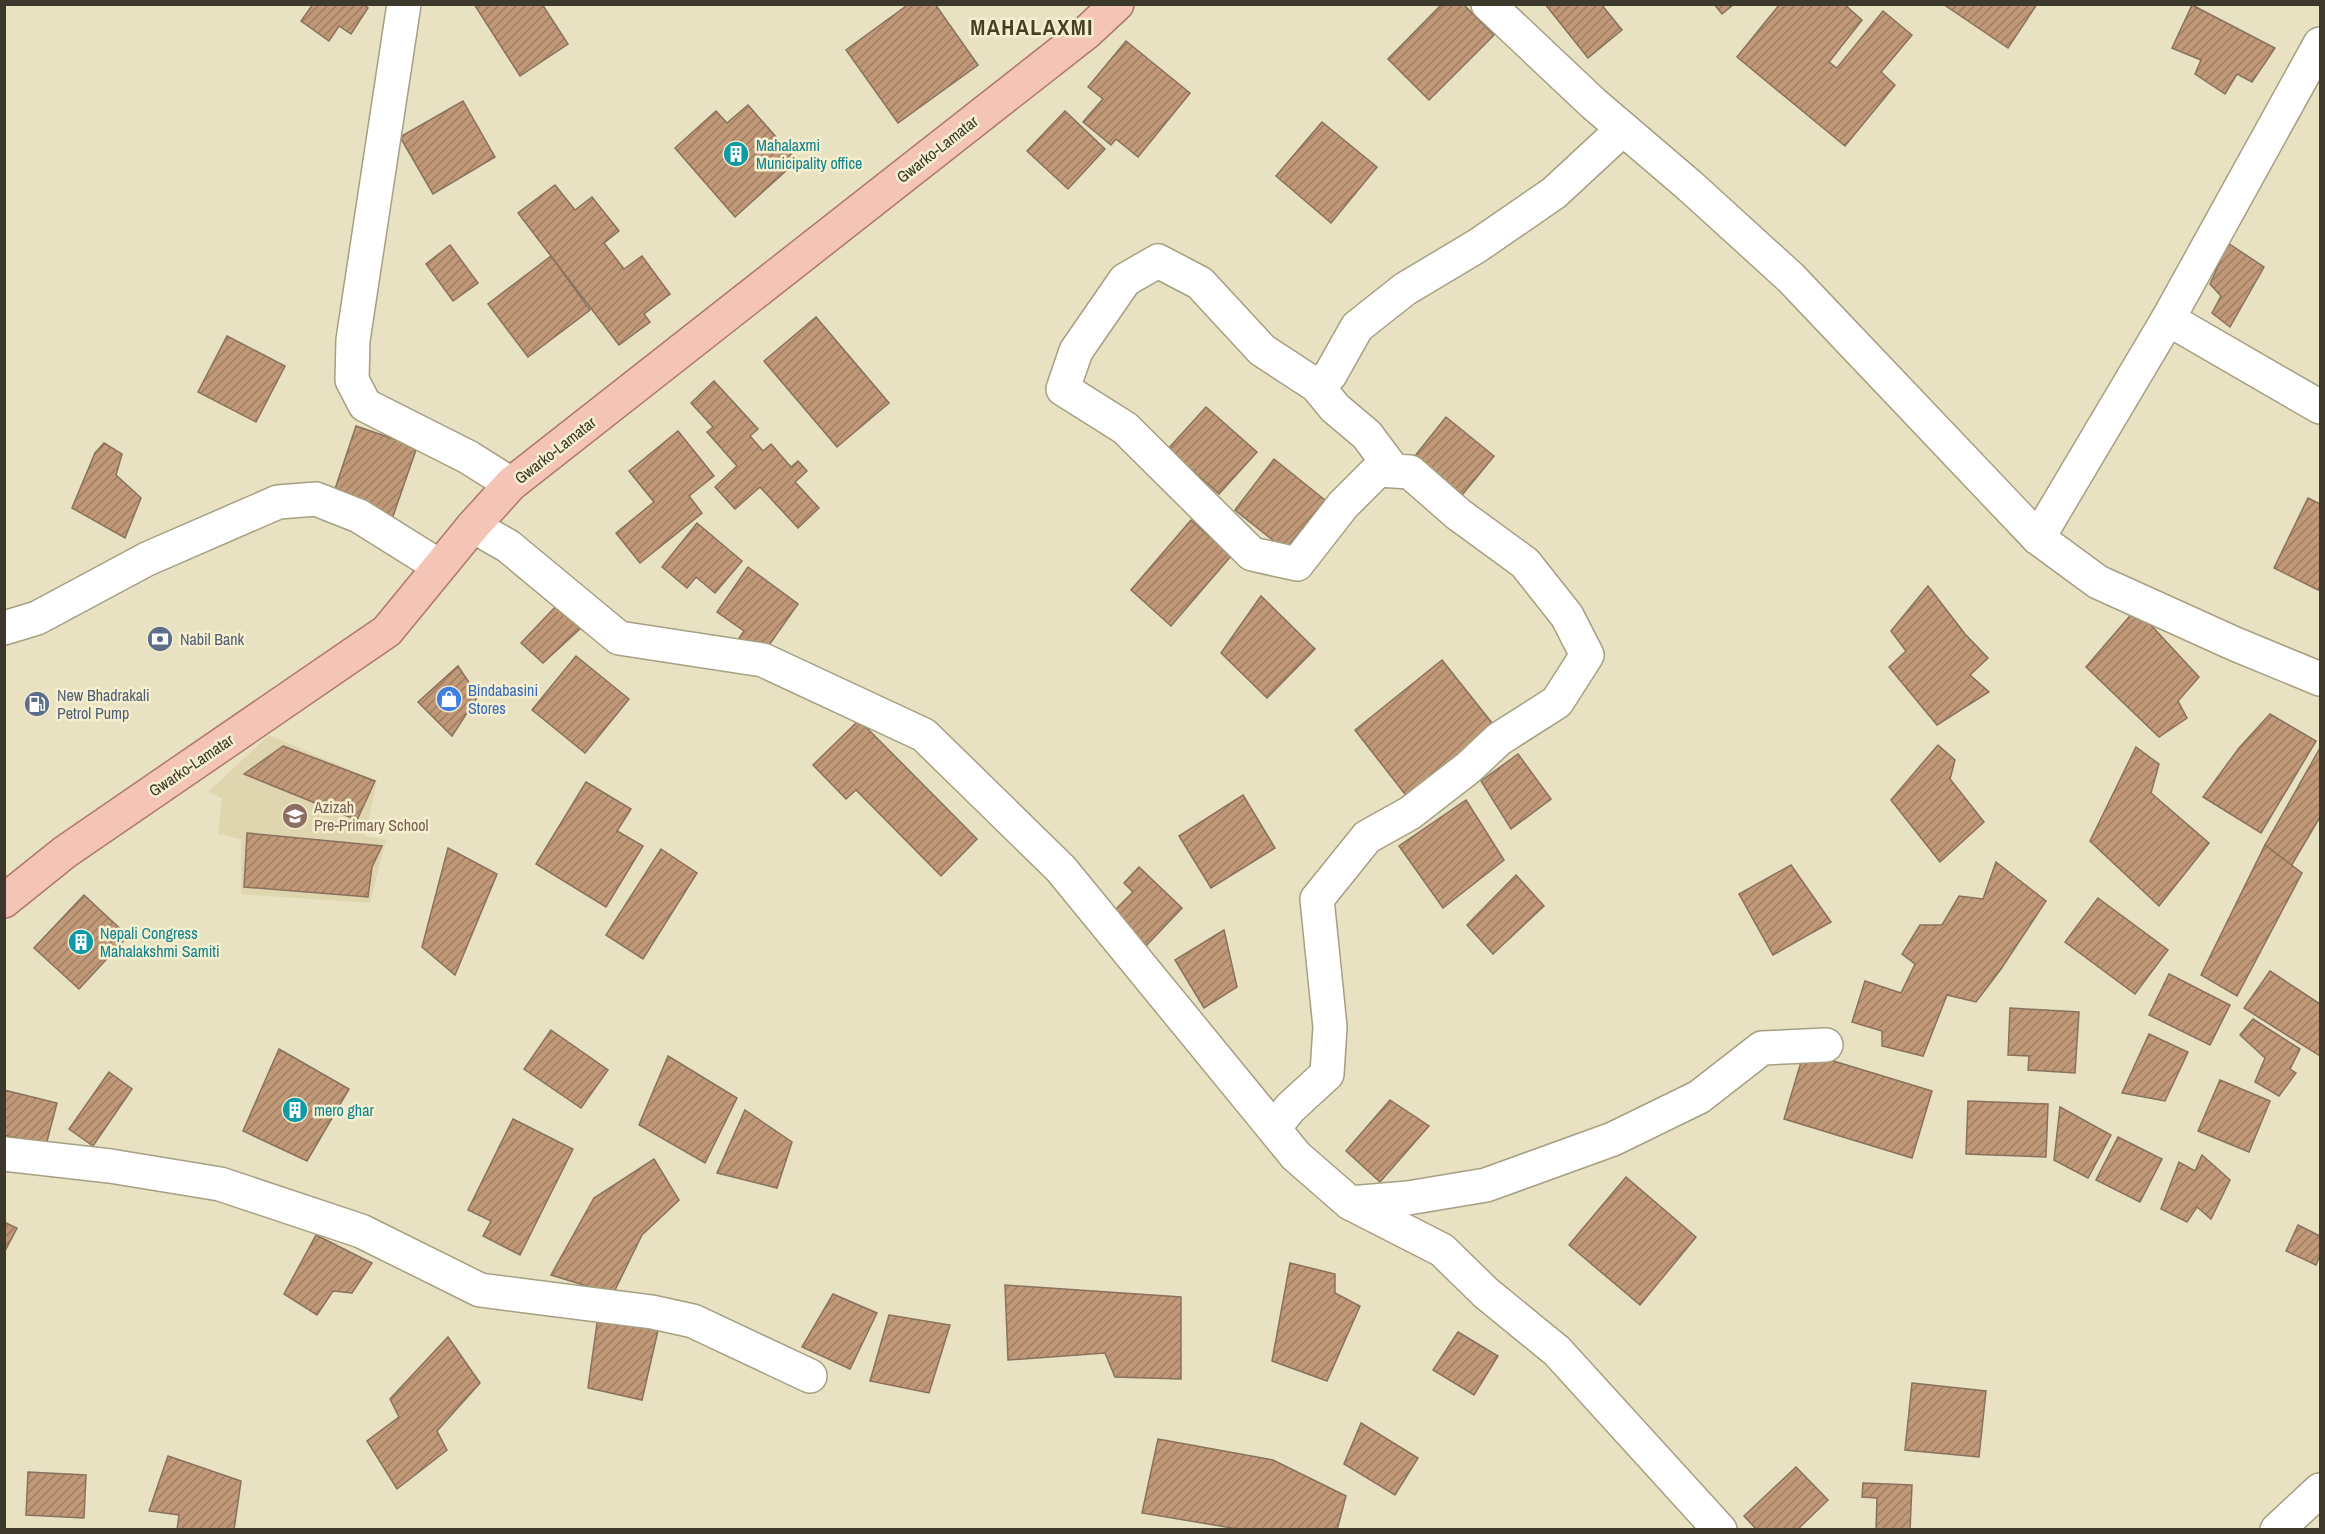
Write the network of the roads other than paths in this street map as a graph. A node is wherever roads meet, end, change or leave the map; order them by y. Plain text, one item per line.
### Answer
1 (404, 4) edge
2 (1117, 4) edge
3 (1488, 4) edge
4 (2320, 44) edge
5 (1623, 129) junction
6 (2168, 319) junction
7 (1317, 386) junction
8 (2317, 395) edge
9 (1393, 470) junction
10 (511, 484) junction
11 (472, 526) junction
12 (2038, 538) junction
13 (439, 566) junction
14 (4, 628) edge
15 (2320, 679) edge
16 (4, 901) edge
17 (1827, 1045) dead end
18 (1274, 1128) junction
19 (4, 1154) edge
20 (1350, 1203) junction
21 (810, 1376) dead end
22 (2320, 1490) edge
23 (1720, 1530) edge
24 (2277, 1530) edge

1 - 10 street
2 - 10 main road, Gwarko-Lamatar
3 - 5 street
4 - 6 street
5 - 7 street
5 - 12 street
6 - 8 street
6 - 12 street
7 - 9 street
7 - 9 street
9 - 18 street
10 - 11 main road, Gwarko-Lamatar
11 - 13 main road, Gwarko-Lamatar
11 - 18 street
12 - 15 street
13 - 14 street
13 - 16 main road, Gwarko-Lamatar
17 - 20 street
18 - 20 street
19 - 21 street
20 - 23 street
22 - 24 street

